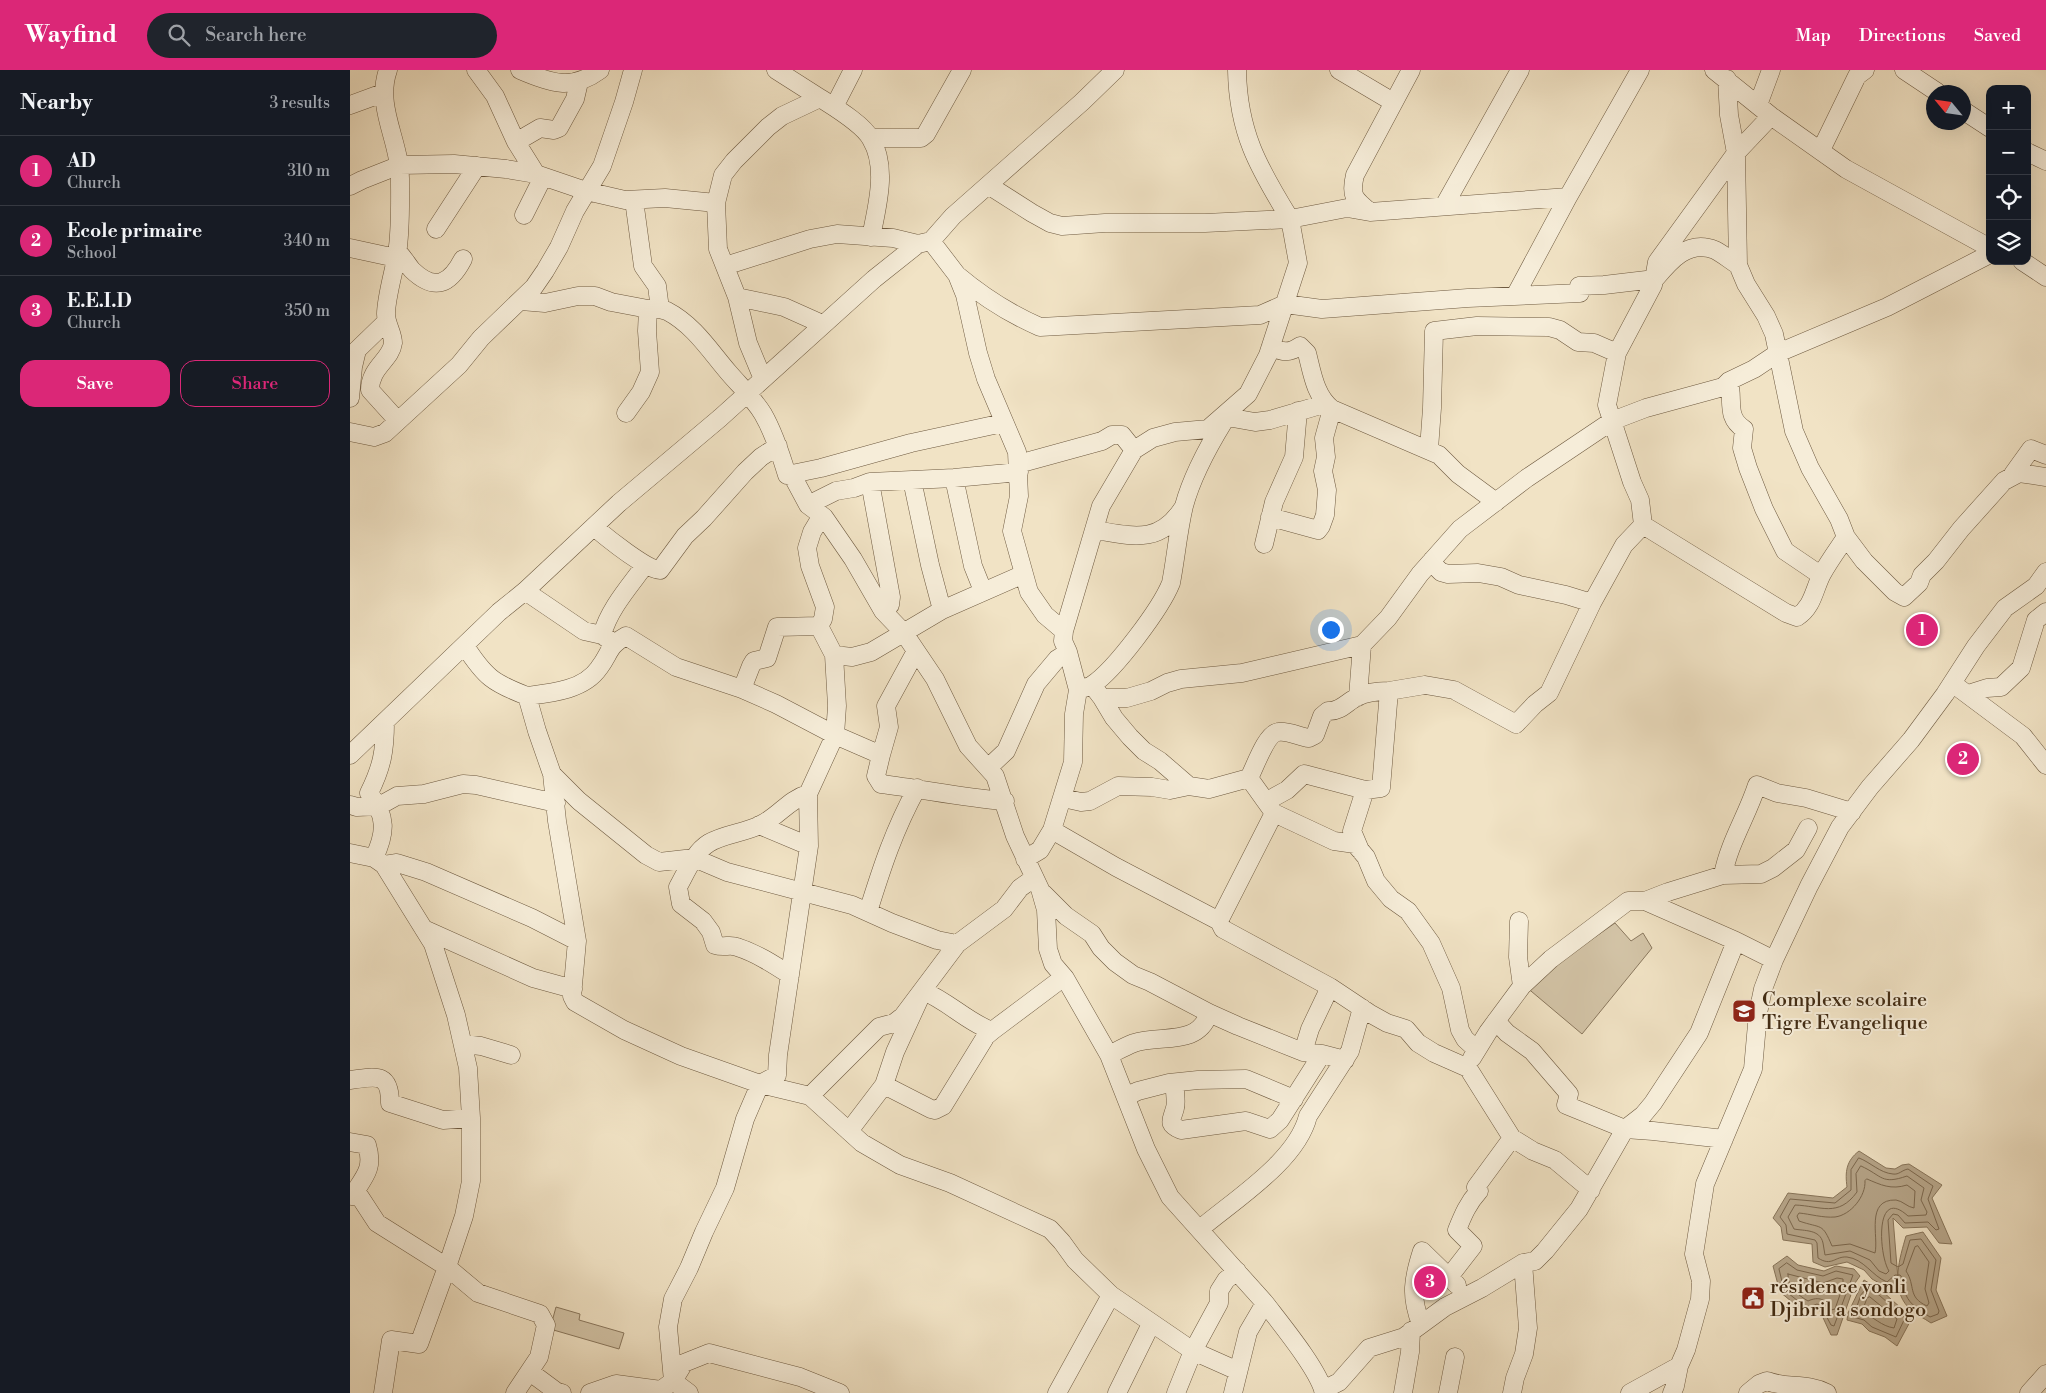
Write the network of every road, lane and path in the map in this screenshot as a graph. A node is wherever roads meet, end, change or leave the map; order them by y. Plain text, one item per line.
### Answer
1 (388, 70) edge
2 (520, 70) edge
3 (600, 70) edge
4 (776, 70) edge
5 (853, 70) edge
6 (962, 70) edge
7 (1115, 70) edge
8 (1237, 70) edge
9 (1339, 70) edge
10 (1411, 70) edge
11 (1520, 70) edge
12 (1640, 70) edge
13 (1771, 70) edge
14 (1865, 70) edge
15 (1904, 70) edge
16 (483, 71) edge
17 (629, 72) edge
18 (1720, 74) edge
19 (579, 82) junction
20 (1926, 85) edge
21 (383, 93) junction
22 (1393, 102) junction
23 (827, 103) junction
24 (350, 105) edge
25 (1764, 111) junction
26 (1971, 116) edge
27 (1986, 125) edge
28 (871, 138) junction
29 (516, 142) junction
30 (1821, 150) junction
31 (1736, 153) junction
32 (2031, 154) edge
33 (2046, 161) edge
34 (400, 165) junction
35 (477, 166) junction
36 (539, 175) junction
37 (988, 185) junction
38 (350, 186) edge
39 (586, 191) junction
40 (1568, 197) junction
41 (634, 200) junction
42 (716, 204) junction
43 (1444, 206) junction
44 (1370, 212) junction
45 (524, 215) dead end
46 (1290, 219) junction
47 (436, 229) dead end
48 (871, 237) junction
49 (924, 242) junction
50 (1986, 246) edge
51 (350, 248) edge
52 (397, 255) junction
53 (1986, 256) edge
54 (462, 259) dead end
55 (1738, 265) junction
56 (2028, 265) edge
57 (725, 266) junction
58 (957, 276) junction
59 (2046, 277) edge
60 (1655, 279) junction
61 (1515, 296) junction
62 (737, 297) junction
63 (1441, 300) junction
64 (521, 301) junction
65 (1285, 304) junction
66 (654, 309) junction
67 (387, 321) junction
68 (822, 324) junction
69 (1434, 331) junction
70 (1271, 346) junction
71 (1778, 352) junction
72 (1617, 353) junction
73 (763, 379) junction
74 (1729, 381) junction
75 (748, 392) junction
76 (350, 398) edge
77 (1328, 407) junction
78 (1298, 411) junction
79 (626, 413) dead end
80 (1228, 414) junction
81 (398, 421) junction
82 (1612, 421) junction
83 (1003, 423) junction
84 (350, 432) edge
85 (778, 446) junction
86 (1429, 449) junction
87 (1134, 450) junction
88 (2046, 455) edge
89 (1018, 468) junction
90 (2013, 474) junction
91 (788, 475) junction
92 (2046, 477) edge
93 (954, 478) junction
94 (912, 480) junction
95 (870, 482) junction
96 (1496, 502) junction
97 (808, 505) junction
98 (1184, 506) junction
99 (824, 517) junction
100 (1270, 517) junction
101 (1643, 525) junction
102 (594, 527) junction
103 (1095, 530) junction
104 (1846, 537) junction
105 (1264, 544) dead end
106 (1432, 560) junction
107 (645, 565) junction
108 (2046, 572) edge
109 (1024, 574) junction
110 (1822, 574) junction
111 (525, 591) junction
112 (983, 591) junction
113 (1592, 604) junction
114 (942, 610) junction
115 (883, 611) junction
116 (2046, 612) edge
117 (819, 626) junction
118 (1064, 631) junction
119 (904, 633) junction
120 (608, 639) junction
121 (1362, 645) junction
122 (465, 646) junction
123 (916, 651) junction
124 (1068, 652) junction
125 (834, 655) junction
126 (1952, 683) junction
127 (742, 690) junction
128 (1389, 690) junction
129 (1091, 691) junction
130 (1968, 694) junction
131 (528, 696) junction
132 (1358, 696) junction
133 (385, 722) junction
134 (835, 735) junction
135 (350, 754) edge
136 (881, 755) junction
137 (2046, 765) edge
138 (989, 767) junction
139 (552, 774) junction
140 (1250, 778) junction
141 (1189, 786) junction
142 (917, 788) junction
143 (1365, 790) junction
144 (808, 794) junction
145 (1063, 798) junction
146 (1005, 801) junction
147 (556, 802) junction
148 (350, 805) edge
149 (379, 806) junction
150 (1271, 807) junction
151 (1852, 812) junction
152 (759, 825) junction
153 (1808, 828) dead end
154 (1052, 830) junction
155 (809, 846) junction
156 (1360, 850) junction
157 (350, 853) edge
158 (694, 858) junction
159 (1025, 859) junction
160 (379, 861) junction
161 (1724, 875) junction
162 (1037, 884) junction
163 (802, 891) junction
164 (1645, 901) junction
165 (868, 912) junction
166 (1219, 921) junction
167 (1519, 921) dead end
168 (426, 930) junction
169 (577, 941) junction
170 (1736, 941) junction
171 (957, 944) junction
172 (1774, 960) junction
173 (790, 975) junction
174 (1066, 978) junction
175 (1522, 986) junction
176 (1330, 987) junction
177 (573, 989) junction
178 (923, 991) junction
179 (1362, 1008) junction
180 (1209, 1014) junction
181 (1496, 1021) junction
182 (992, 1031) junction
183 (462, 1044) junction
184 (1476, 1049) junction
185 (1303, 1052) junction
186 (1322, 1054) junction
187 (511, 1055) dead end
188 (1109, 1055) junction
189 (1345, 1060) junction
190 (1468, 1068) junction
191 (350, 1080) edge
192 (1175, 1083) junction
193 (760, 1084) junction
194 (884, 1085) junction
195 (810, 1096) junction
196 (1127, 1096) junction
197 (1294, 1098) junction
198 (471, 1118) junction
199 (1625, 1129) junction
200 (849, 1131) junction
201 (1512, 1138) junction
202 (1724, 1140) junction
203 (350, 1142) edge
204 (1591, 1190) junction
205 (351, 1194) edge
206 (1200, 1229) junction
207 (1523, 1263) junction
208 (447, 1267) junction
209 (1237, 1272) junction
210 (1449, 1277) junction
211 (1111, 1295) junction
212 (1468, 1295) junction
213 (1265, 1303) junction
214 (1151, 1324) junction
215 (1416, 1328) junction
216 (1193, 1351) junction
217 (1455, 1357) dead end
218 (1679, 1366) junction
219 (1238, 1371) junction
220 (530, 1372) junction
221 (2046, 1374) edge
222 (673, 1381) junction
223 (1324, 1392) edge
224 (383, 1393) edge
225 (515, 1393) edge
226 (562, 1393) edge
227 (590, 1393) edge
228 (689, 1393) edge
229 (840, 1393) edge
230 (1057, 1393) edge
231 (1117, 1393) edge
232 (1176, 1393) edge
233 (1233, 1393) edge
234 (1403, 1393) edge
235 (1448, 1393) edge
236 (1512, 1393) edge
237 (1630, 1393) edge
238 (1672, 1393) edge
239 (1748, 1393) edge
240 (1827, 1393) edge
241 (2029, 1393) edge

1 - 21 street
2 - 19 street
3 - 19 street
4 - 23 street
5 - 23 street
6 - 28 street
7 - 37 street
8 - 46 street
9 - 22 street
10 - 22 street
11 - 43 street
12 - 40 street
13 - 25 street
14 - 30 street
15 - 20 street
16 - 29 street
17 - 39 street
18 - 25 street
18 - 31 street
19 - 29 street
21 - 24 street
21 - 34 street
22 - 44 street
23 - 28 street
23 - 42 street
25 - 30 street
25 - 31 street
26 - 27 street
28 - 48 street
29 - 36 street
30 - 50 street
31 - 55 street
31 - 60 street
32 - 33 street
34 - 35 street
34 - 38 street
34 - 52 street
35 - 36 street
35 - 47 street
36 - 39 street
36 - 45 street
37 - 46 street
37 - 49 street
39 - 41 street
39 - 64 street
40 - 43 street
40 - 61 street
41 - 42 street
41 - 66 street
42 - 57 street
43 - 44 street
44 - 46 street
46 - 65 street
48 - 49 street
48 - 57 street
49 - 58 street
49 - 68 street
51 - 52 street
52 - 54 street
52 - 67 street
53 - 71 street
55 - 60 street
55 - 71 street
56 - 59 street
57 - 62 street
58 - 65 street
58 - 83 street
60 - 61 street
60 - 72 street
61 - 63 street
62 - 68 street
62 - 73 street
63 - 65 street
63 - 69 street
64 - 66 street
64 - 81 street
65 - 70 street
66 - 75 street
66 - 79 street
67 - 76 street
67 - 81 street
68 - 73 street
69 - 72 street
69 - 86 street
70 - 77 street
70 - 80 street
71 - 74 street
71 - 104 street
72 - 82 street
73 - 75 street
74 - 82 street
74 - 110 street
75 - 85 street
75 - 102 street
77 - 78 street
77 - 86 street
77 - 100 street
78 - 80 street
78 - 100 street
80 - 87 street
80 - 98 street
81 - 84 street
82 - 96 street
82 - 101 street
83 - 89 street
83 - 91 street
85 - 91 street
85 - 107 street
86 - 96 street
87 - 89 street
87 - 103 street
88 - 90 street
89 - 93 street
89 - 109 street
90 - 92 street
90 - 104 street
91 - 97 street
93 - 94 street
93 - 112 street
94 - 95 street
94 - 114 street
95 - 97 street
95 - 115 street
96 - 106 street
97 - 99 street
98 - 103 street
98 - 129 street
99 - 115 street
99 - 117 street
100 - 105 street
101 - 110 street
101 - 113 street
102 - 107 street
102 - 111 street
103 - 118 street
104 - 110 street
106 - 113 street
106 - 121 street
107 - 120 street
108 - 126 street
109 - 112 street
109 - 118 street
111 - 120 street
111 - 122 street
112 - 114 street
113 - 128 street
114 - 119 street
115 - 119 street
116 - 130 street
117 - 125 street
117 - 127 street
118 - 124 street
119 - 123 street
119 - 125 street
120 - 127 street
120 - 131 street
121 - 129 street
121 - 132 street
122 - 131 street
122 - 133 street
123 - 136 street
123 - 138 street
124 - 129 street
124 - 138 street
125 - 134 street
126 - 130 street
126 - 151 street
127 - 134 street
128 - 132 street
128 - 143 street
129 - 141 street
129 - 145 street
130 - 137 street
131 - 139 street
132 - 140 street
133 - 135 street
133 - 149 street
134 - 136 street
134 - 144 street
136 - 142 street
138 - 146 street
139 - 147 street
139 - 158 street
140 - 141 street
140 - 150 street
141 - 145 street
142 - 146 street
142 - 165 street
143 - 150 street
143 - 156 street
144 - 152 street
144 - 155 street
145 - 154 street
146 - 159 street
147 - 149 street
147 - 169 street
148 - 149 street
149 - 160 street
150 - 156 street
150 - 166 street
151 - 161 street
151 - 172 street
152 - 155 street
152 - 158 street
153 - 161 street
154 - 159 street
154 - 166 street
155 - 163 street
156 - 184 street
157 - 160 street
158 - 163 street
158 - 173 street
159 - 162 street
160 - 168 street
160 - 169 street
161 - 164 street
162 - 171 street
162 - 174 street
162 - 180 street
163 - 165 street
163 - 173 street
164 - 170 street
164 - 175 street
165 - 171 street
166 - 176 street
167 - 175 street
168 - 177 street
168 - 183 street
169 - 177 street
170 - 172 street
170 - 199 street
171 - 178 street
172 - 202 street
173 - 193 street
174 - 182 street
174 - 188 street
175 - 181 street
176 - 179 street
176 - 185 street
177 - 193 street
178 - 182 street
178 - 194 street
178 - 195 street
179 - 189 street
179 - 190 street
180 - 185 street
180 - 188 street
181 - 184 street
181 - 199 street
182 - 194 street
183 - 187 street
183 - 198 street
184 - 190 street
185 - 186 street
186 - 189 street
186 - 197 street
188 - 196 street
189 - 206 street
190 - 201 street
191 - 198 street
192 - 196 street
192 - 197 street
192 - 197 street
193 - 195 street
193 - 222 street
194 - 200 street
195 - 200 street
196 - 206 street
198 - 208 street
199 - 202 street
199 - 204 street
200 - 211 street
201 - 204 street
201 - 210 street
202 - 218 street
203 - 205 street
204 - 207 street
205 - 208 street
206 - 209 street
207 - 212 street
207 - 236 street
208 - 220 street
208 - 224 street
209 - 213 street
209 - 216 street
210 - 212 street
210 - 215 street
211 - 214 street
211 - 230 street
212 - 215 street
213 - 219 street
213 - 223 street
214 - 216 street
214 - 231 street
215 - 223 street
215 - 234 street
216 - 219 street
216 - 232 street
217 - 235 street
218 - 237 street
218 - 238 street
219 - 233 street
220 - 225 street
220 - 226 street
221 - 241 street
222 - 227 street
222 - 228 street
222 - 229 street
239 - 240 street

